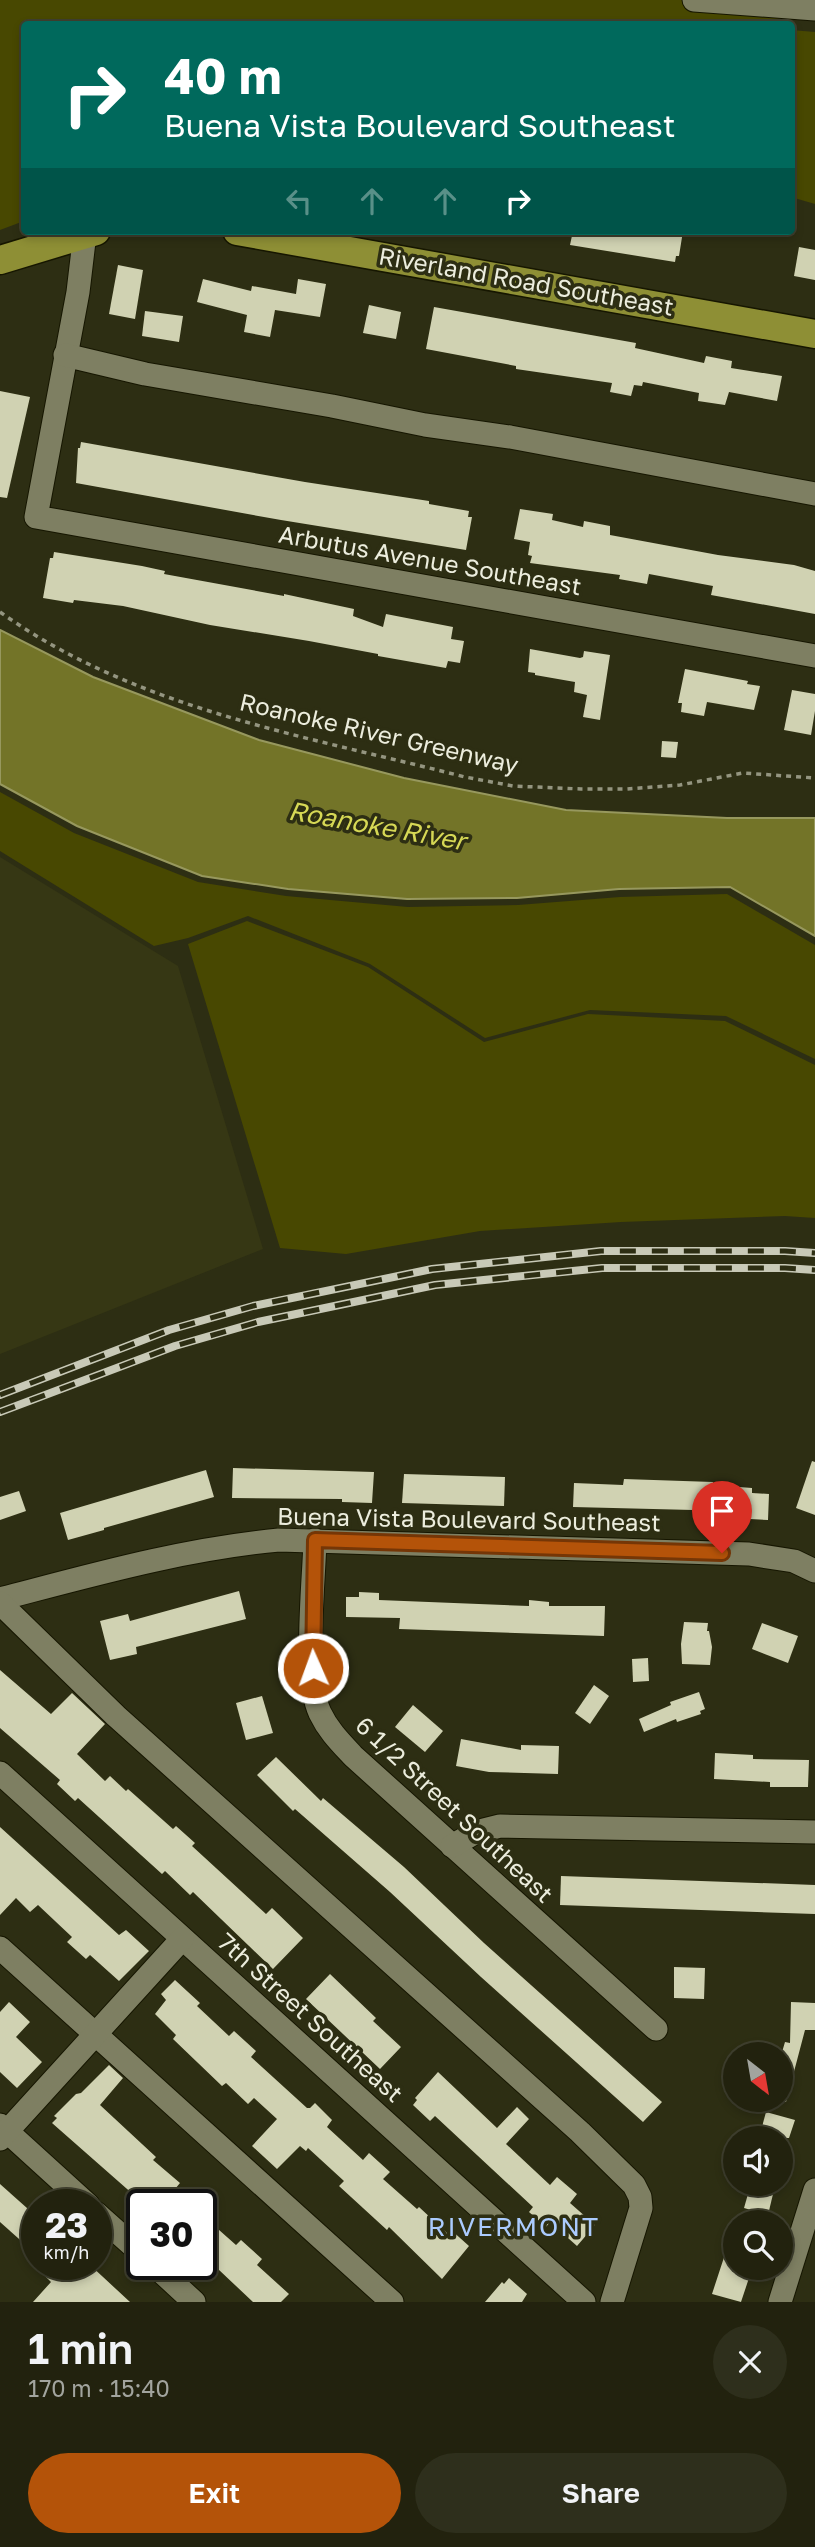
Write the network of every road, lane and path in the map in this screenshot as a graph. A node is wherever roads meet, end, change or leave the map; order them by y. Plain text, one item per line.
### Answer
1 (694, 0) edge
2 (815, 9) edge
3 (80, 235) edge
4 (89, 235) edge
5 (259, 235) edge
6 (0, 260) edge
7 (815, 334) edge
8 (65, 355) junction
9 (815, 494) edge
10 (0, 612) edge
11 (815, 656) edge
12 (815, 778) edge
13 (315, 1540) junction
14 (815, 1571) edge
15 (0, 1601) edge
16 (0, 1773) edge
17 (815, 1832) edge
18 (452, 1846) junction
19 (182, 1939) junction
20 (0, 1948) edge
21 (656, 2029) dead end
22 (96, 2035) junction
23 (2, 2132) edge
24 (69, 2189) edge
25 (815, 2190) edge
26 (112, 2227) edge
27 (126, 2240) edge
28 (170, 2280) edge
29 (194, 2302) edge
30 (392, 2302) edge
31 (584, 2302) edge
32 (612, 2302) edge
33 (780, 2302) edge

1 - 2 street
3 - 6 main road
4 - 8 street
5 - 7 main road, Riverland Road Southeast
8 - 9 street
8 - 11 street, Arbutus Avenue Southeast
10 - 12 path, Roanoke River Greenway
13 - 14 street, Buena Vista Boulevard Southeast
13 - 15 street, Buena Vista Boulevard Southeast
13 - 18 street, 6 1/2 Street Southeast
15 - 32 street
16 - 19 street, 7th Street Southeast
17 - 18 street
18 - 21 street, 6 1/2 Street Southeast
19 - 22 street
19 - 31 street, 7th Street Southeast
20 - 22 street
22 - 23 street
22 - 30 street
23 - 24 street
25 - 33 street
26 - 27 street
28 - 29 street

